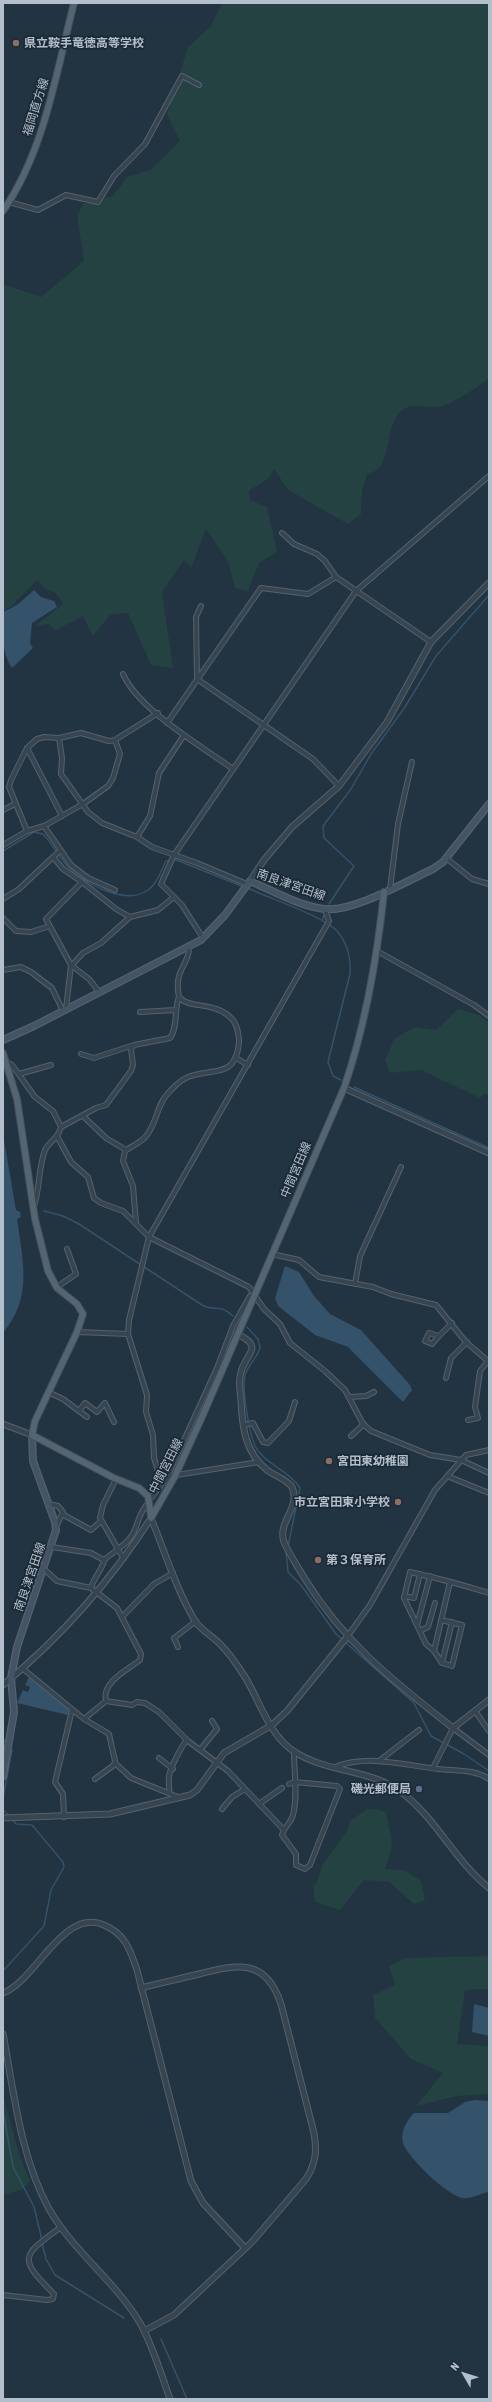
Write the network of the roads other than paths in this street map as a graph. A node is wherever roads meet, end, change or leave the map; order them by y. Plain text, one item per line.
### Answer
1 (74, 3) edge
2 (199, 85) dead end
3 (9, 202) junction
4 (3, 211) edge
5 (489, 476) edge
6 (282, 533) dead end
7 (336, 577) junction
8 (489, 583) edge
9 (356, 591) junction
10 (201, 606) dead end
11 (432, 642) junction
12 (123, 674) dead end
13 (197, 679) junction
14 (158, 713) junction
15 (167, 723) junction
16 (263, 724) junction
17 (184, 735) junction
18 (59, 738) junction
19 (115, 740) junction
20 (27, 748) junction
21 (412, 762) dead end
22 (233, 768) junction
23 (339, 786) junction
24 (15, 804) junction
25 (84, 804) junction
26 (489, 804) edge
27 (3, 810) edge
28 (62, 816) junction
29 (44, 826) junction
30 (27, 831) junction
31 (137, 837) junction
32 (3, 845) edge
33 (60, 851) junction
34 (174, 855) junction
35 (54, 856) junction
36 (446, 858) junction
37 (82, 882) junction
38 (249, 882) junction
39 (489, 884) edge
40 (115, 890) dead end
41 (387, 890) junction
42 (174, 897) junction
43 (3, 899) edge
44 (325, 910) junction
45 (130, 917) junction
46 (3, 918) edge
47 (50, 926) junction
48 (203, 938) junction
49 (189, 947) junction
50 (378, 952) junction
51 (72, 965) junction
52 (3, 970) edge
53 (99, 992) junction
54 (179, 997) junction
55 (64, 1010) junction
56 (175, 1010) junction
57 (140, 1012) dead end
58 (489, 1016) edge
59 (3, 1040) edge
60 (134, 1045) junction
61 (3, 1053) edge
62 (82, 1054) dead end
63 (236, 1058) junction
64 (7, 1062) junction
65 (51, 1065) dead end
66 (248, 1065) junction
67 (19, 1074) junction
68 (344, 1088) junction
69 (82, 1116) junction
70 (61, 1127) junction
71 (58, 1138) junction
72 (126, 1150) junction
73 (489, 1153) edge
74 (401, 1167) dead end
75 (34, 1209) junction
76 (136, 1223) junction
77 (149, 1237) junction
78 (67, 1249) dead end
79 (272, 1254) junction
80 (355, 1284) junction
81 (57, 1287) junction
82 (252, 1295) junction
83 (452, 1323) junction
84 (77, 1332) junction
85 (231, 1332) junction
86 (128, 1334) junction
87 (238, 1334) junction
88 (439, 1336) dead end
89 (467, 1342) junction
90 (488, 1362) edge
91 (446, 1378) dead end
92 (48, 1392) junction
93 (374, 1392) dead end
94 (350, 1397) junction
95 (295, 1402) dead end
96 (79, 1411) junction
97 (87, 1417) dead end
98 (468, 1420) dead end
99 (114, 1422) dead end
100 (3, 1424) edge
101 (364, 1424) junction
102 (243, 1425) junction
103 (32, 1435) junction
104 (351, 1436) dead end
105 (489, 1450) edge
106 (461, 1460) junction
107 (259, 1462) junction
108 (489, 1473) edge
109 (172, 1474) junction
110 (447, 1476) junction
111 (116, 1478) junction
112 (162, 1484) junction
113 (489, 1493) edge
114 (150, 1499) junction
115 (49, 1504) junction
116 (62, 1514) junction
117 (151, 1518) junction
118 (101, 1521) junction
119 (56, 1526) junction
120 (134, 1541) junction
121 (52, 1547) junction
122 (118, 1549) junction
123 (124, 1558) junction
124 (104, 1560) junction
125 (44, 1569) junction
126 (173, 1573) junction
127 (420, 1574) junction
128 (430, 1576) junction
129 (450, 1582) junction
130 (91, 1588) junction
131 (489, 1593) edge
132 (97, 1594) junction
133 (404, 1596) junction
134 (435, 1603) dead end
135 (122, 1617) junction
136 (441, 1620) junction
137 (196, 1621) junction
138 (452, 1622) junction
139 (417, 1626) junction
140 (420, 1631) junction
141 (345, 1639) junction
142 (178, 1647) dead end
143 (434, 1651) junction
144 (442, 1663) junction
145 (22, 1668) junction
146 (11, 1678) junction
147 (3, 1686) edge
148 (489, 1700) edge
149 (106, 1701) junction
150 (72, 1710) junction
151 (475, 1711) junction
152 (84, 1719) junction
153 (489, 1719) edge
154 (212, 1721) dead end
155 (484, 1723) junction
156 (272, 1725) junction
157 (453, 1728) junction
158 (419, 1730) dead end
159 (489, 1731) edge
160 (187, 1740) junction
161 (200, 1750) junction
162 (294, 1752) junction
163 (489, 1755) edge
164 (159, 1758) dead end
165 (216, 1761) junction
166 (379, 1762) junction
167 (115, 1763) junction
168 (334, 1768) junction
169 (433, 1768) junction
170 (173, 1769) junction
171 (3, 1776) edge
172 (94, 1779) dead end
173 (489, 1779) edge
174 (295, 1782) junction
175 (289, 1784) dead end
176 (282, 1788) dead end
177 (245, 1789) junction
178 (169, 1793) junction
179 (180, 1798) junction
180 (259, 1804) junction
181 (222, 1808) dead end
182 (64, 1817) junction
183 (3, 1818) edge
184 (284, 1830) junction
185 (489, 1888) edge
186 (141, 1988) junction
187 (3, 1993) edge
188 (3, 2034) edge
189 (61, 2227) junction
190 (245, 2248) junction
191 (3, 2295) edge
192 (144, 2331) junction
193 (170, 2399) edge

1 - 3 main road, 福岡直方線
2 - 3 street
3 - 4 main road, 福岡直方線
5 - 9 street
6 - 7 street
7 - 9 street
7 - 13 street
8 - 11 street
9 - 11 street
9 - 16 street
10 - 13 street
11 - 23 street
12 - 14 street
13 - 15 street
13 - 16 street
14 - 15 street
14 - 19 street
15 - 17 street
16 - 22 street
16 - 23 street
17 - 22 street
17 - 31 street
18 - 19 street
18 - 20 street
18 - 25 street
19 - 25 street
20 - 24 street
20 - 28 street
21 - 41 street
22 - 34 street
23 - 38 street
24 - 27 street
24 - 30 street
25 - 28 street
25 - 31 street
26 - 36 main road, 南良津宮田線
28 - 29 street
29 - 30 street
29 - 33 street
30 - 32 street
31 - 34 street
33 - 35 street
33 - 40 street
34 - 38 street
34 - 42 street
35 - 37 street
35 - 43 street
36 - 39 street
36 - 41 main road, 南良津宮田線
37 - 45 street
37 - 47 street
38 - 44 main road, 南良津宮田線
38 - 48 main road, 南良津宮田線
41 - 44 main road, 南良津宮田線
41 - 50 main road, 中間宮田線
42 - 45 street
42 - 48 street
44 - 66 street
45 - 51 street
46 - 47 street
47 - 51 street
48 - 49 main road, 南良津宮田線
49 - 53 main road, 南良津宮田線
49 - 54 street
50 - 58 street
50 - 68 main road, 中間宮田線
51 - 53 street
51 - 55 street
52 - 55 street
53 - 55 main road, 南良津宮田線
54 - 56 street
54 - 63 street
55 - 59 main road, 南良津宮田線
56 - 57 street
56 - 60 street
60 - 62 street
60 - 69 street
61 - 64 main road
63 - 66 street
63 - 72 street
64 - 67 street
64 - 75 main road
65 - 67 street
66 - 77 street
67 - 70 street
68 - 73 street
68 - 79 main road, 中間宮田線
69 - 70 street
69 - 72 street
70 - 71 street
71 - 75 street
71 - 76 street
72 - 76 street
74 - 80 street
75 - 81 main road
76 - 77 street
77 - 82 street
77 - 86 street
78 - 81 street
79 - 80 street
79 - 82 main road, 中間宮田線
80 - 83 street
81 - 84 main road
82 - 85 street
82 - 87 main road, 中間宮田線
82 - 94 street
83 - 88 street
83 - 89 street
84 - 86 street
84 - 92 main road
85 - 87 street
85 - 109 street
86 - 112 street
87 - 102 street
87 - 109 main road, 中間宮田線
89 - 90 street
89 - 91 street
90 - 98 street
92 - 96 street
92 - 103 main road
93 - 94 street
94 - 101 street
95 - 102 street
96 - 97 street
96 - 99 street
100 - 103 street
101 - 104 street
101 - 106 street
102 - 107 street
103 - 111 main road, 中間宮田線
103 - 115 main road, 南良津宮田線
105 - 106 street
106 - 108 street
106 - 110 street
107 - 109 street
107 - 141 street
109 - 112 street
109 - 117 main road, 中間宮田線
110 - 113 street
110 - 141 street
111 - 114 main road, 中間宮田線
111 - 118 street
112 - 114 street
114 - 117 main road, 中間宮田線
114 - 120 street
115 - 116 street
115 - 119 main road, 南良津宮田線
116 - 118 street
116 - 119 street
117 - 120 street
117 - 126 street
118 - 122 street
119 - 121 main road, 南良津宮田線
120 - 122 street
120 - 123 street
121 - 124 street
121 - 125 main road, 南良津宮田線
122 - 123 street
122 - 124 street
123 - 132 street
124 - 130 street
125 - 130 street
125 - 146 main road, 南良津宮田線
126 - 135 street
126 - 137 street
127 - 128 street
127 - 133 street
127 - 133 street
128 - 129 street
128 - 139 street
129 - 131 street
129 - 136 street
130 - 132 street
132 - 135 street
132 - 145 street
133 - 139 street
134 - 140 street
135 - 149 street
136 - 138 street
136 - 143 street
137 - 142 street
137 - 156 street
138 - 144 street
138 - 144 street
139 - 140 street
140 - 143 street
141 - 156 street
141 - 157 street
143 - 144 street
145 - 146 street
145 - 150 street
146 - 147 street
146 - 171 main road, 南良津宮田線
148 - 151 street
149 - 152 street
149 - 160 street
150 - 152 street
150 - 182 street
151 - 155 street
151 - 157 street
152 - 167 street
153 - 155 street
154 - 161 street
155 - 159 street
156 - 162 street
156 - 165 street
157 - 163 street
157 - 169 street
158 - 166 street
160 - 161 street
160 - 170 street
161 - 165 street
162 - 168 street
162 - 174 street
164 - 170 street
165 - 177 street
165 - 179 street
166 - 168 street
166 - 169 street
167 - 172 street
167 - 178 street
168 - 185 street
169 - 173 street
170 - 178 street
174 - 175 street
174 - 184 street
174 - 184 street
176 - 180 street
177 - 180 street
177 - 181 street
178 - 179 street
179 - 182 street
180 - 184 street
182 - 183 street
186 - 187 street
186 - 190 street
186 - 190 street
188 - 189 street
189 - 191 street
189 - 192 street
190 - 192 street
192 - 193 street

